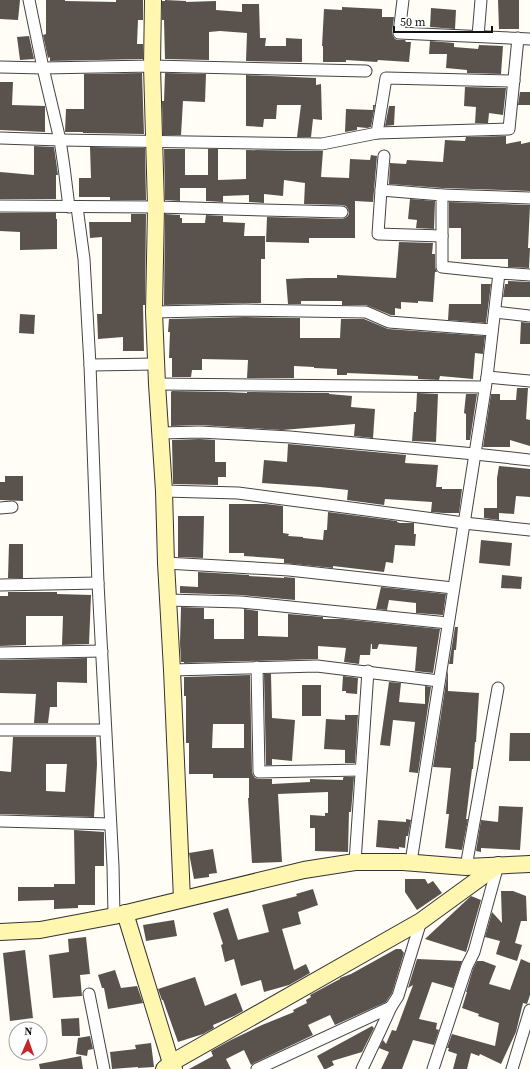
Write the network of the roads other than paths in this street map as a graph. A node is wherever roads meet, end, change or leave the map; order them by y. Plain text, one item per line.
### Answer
1 (29, 0) edge
2 (153, 0) edge
3 (403, 0) edge
4 (481, 0) edge
5 (478, 36) junction
6 (518, 38) junction
7 (530, 39) edge
8 (152, 66) junction
9 (0, 67) edge
10 (43, 68) junction
11 (366, 70) dead end
12 (514, 81) junction
13 (377, 133) junction
14 (0, 138) edge
15 (60, 140) junction
16 (154, 141) junction
17 (384, 156) dead end
18 (380, 190) junction
19 (442, 195) junction
20 (530, 198) edge
21 (0, 206) edge
22 (73, 207) junction
23 (156, 208) junction
24 (342, 212) dead end
25 (442, 236) junction
26 (499, 273) junction
27 (530, 275) edge
28 (154, 312) junction
29 (495, 312) junction
30 (530, 316) edge
31 (492, 330) junction
32 (156, 364) junction
33 (90, 365) junction
34 (530, 381) edge
35 (486, 382) junction
36 (157, 384) junction
37 (161, 433) junction
38 (475, 454) junction
39 (530, 460) edge
40 (164, 491) junction
41 (12, 507) dead end
42 (0, 508) edge
43 (464, 523) junction
44 (530, 530) edge
45 (166, 563) junction
46 (98, 583) junction
47 (0, 585) edge
48 (453, 588) junction
49 (168, 600) junction
50 (448, 623) junction
51 (102, 651) junction
52 (0, 653) edge
53 (257, 667) junction
54 (172, 670) junction
55 (368, 672) junction
56 (439, 681) junction
57 (498, 688) dead end
58 (0, 730) edge
59 (105, 730) junction
60 (361, 770) junction
61 (0, 821) edge
62 (110, 824) junction
63 (355, 862) junction
64 (410, 862) junction
65 (530, 864) edge
66 (498, 865) junction
67 (466, 867) junction
68 (182, 899) junction
69 (120, 914) junction
70 (421, 920) junction
71 (0, 932) edge
72 (89, 994) dead end
73 (391, 1007) junction
74 (530, 1010) edge
75 (170, 1067) edge
76 (104, 1069) edge
77 (257, 1069) edge
78 (362, 1069) edge
79 (433, 1069) edge
80 (512, 1069) edge

1 - 10 street
2 - 8 street
3 - 5 street
4 - 5 street
5 - 6 street
6 - 7 street
6 - 12 street
8 - 10 street
8 - 11 street
8 - 16 street
9 - 10 street
10 - 15 street
12 - 13 street
12 - 13 street
13 - 16 street
14 - 15 street
15 - 16 street
15 - 22 street
16 - 23 street
17 - 18 street
18 - 19 street
18 - 25 street
19 - 20 street
19 - 25 street
21 - 22 street
22 - 23 street
22 - 33 street
23 - 24 street
23 - 28 street
25 - 26 street
26 - 27 street
26 - 29 street
28 - 31 street
28 - 32 street
29 - 30 street
29 - 31 street
31 - 35 street
32 - 33 street
32 - 36 street
33 - 46 street
34 - 35 street
35 - 36 street
35 - 38 street
36 - 37 street
37 - 38 street
37 - 40 street
38 - 39 street
38 - 43 street
40 - 43 street
40 - 45 street
41 - 42 street
43 - 44 street
43 - 48 street
45 - 48 street
45 - 49 street
46 - 47 street
46 - 51 street
48 - 50 street
49 - 50 street
49 - 54 street
50 - 56 street
51 - 52 street
51 - 59 street
53 - 54 street
53 - 55 street
53 - 60 street
54 - 68 street
55 - 56 street
55 - 60 street
56 - 64 street
57 - 67 street
58 - 59 street
59 - 62 street
60 - 63 street
61 - 62 street
62 - 69 street
63 - 64 street
63 - 68 street
64 - 67 street
65 - 66 street
66 - 67 street
66 - 70 street
66 - 79 street
68 - 69 street
69 - 71 street
69 - 75 street
70 - 73 street
70 - 75 street
72 - 76 street
73 - 77 street
73 - 78 street
74 - 80 street

